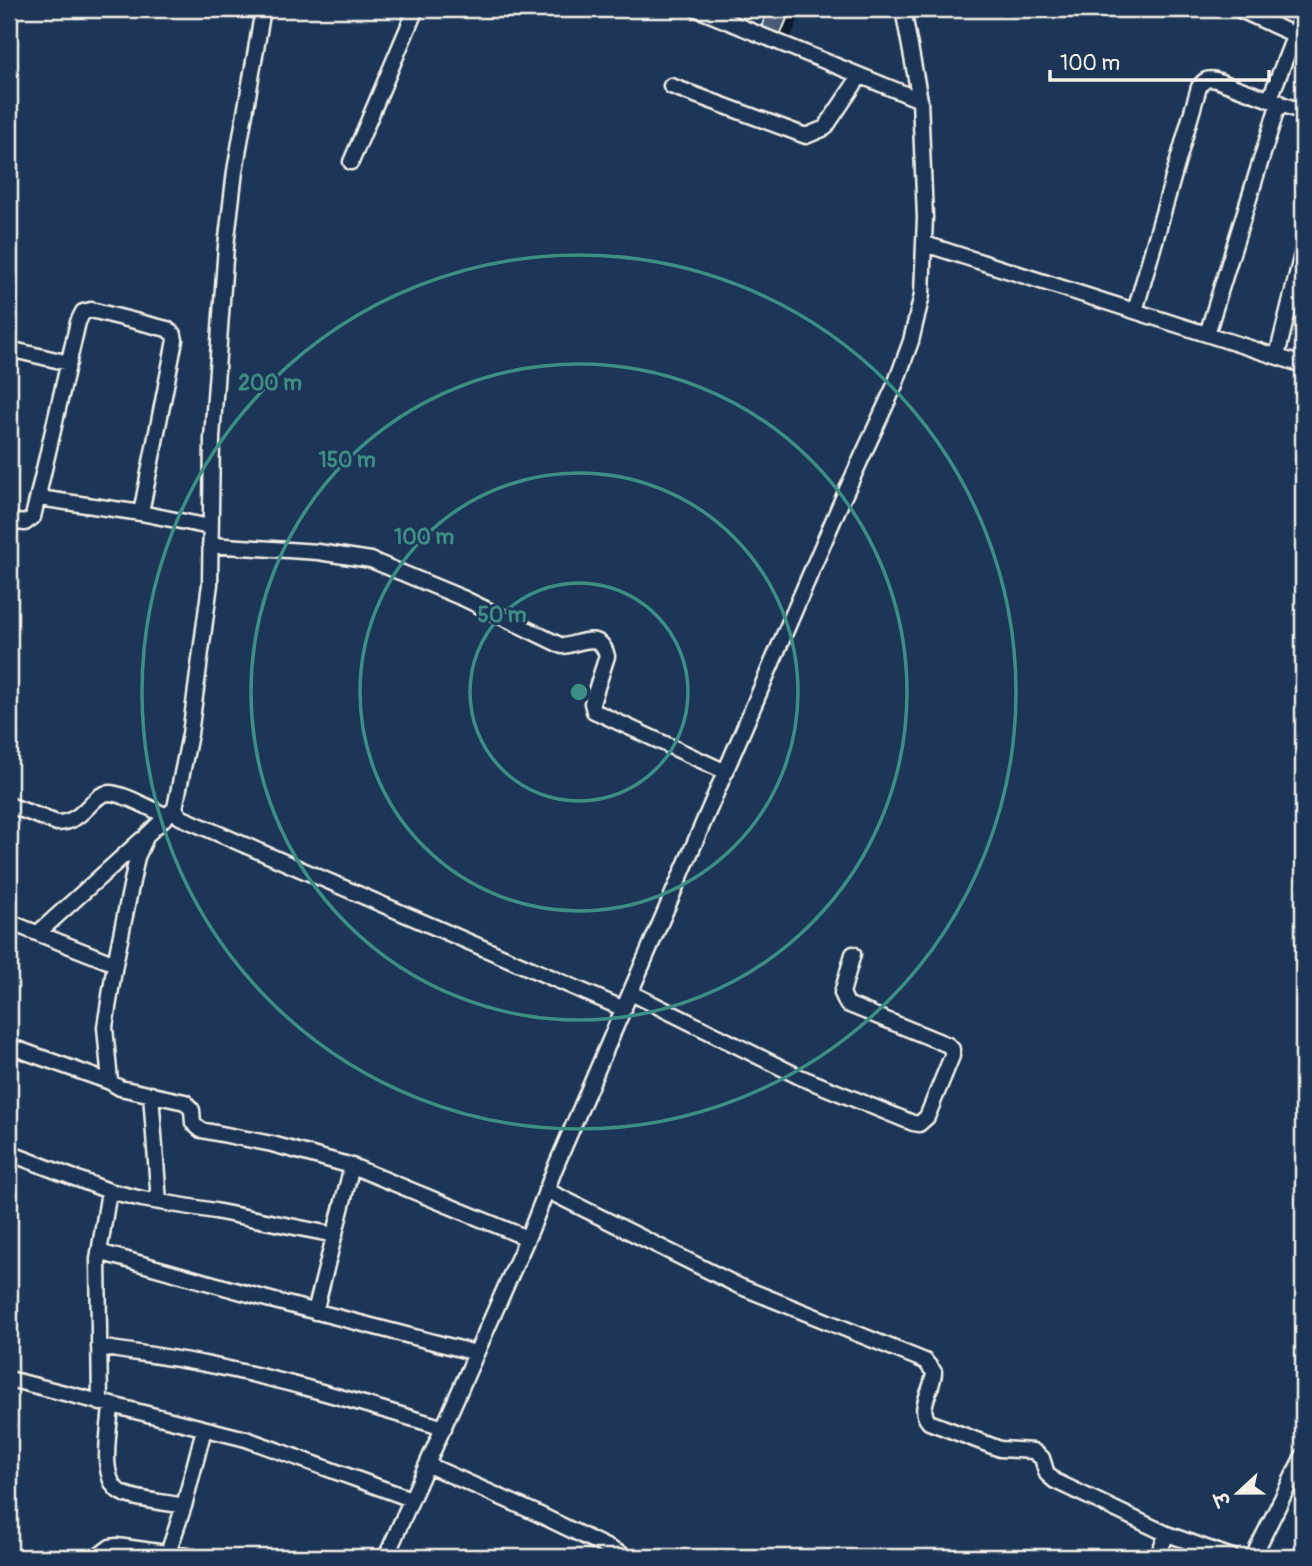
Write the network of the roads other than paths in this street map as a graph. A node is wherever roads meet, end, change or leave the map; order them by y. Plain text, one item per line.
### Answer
1 (263, 9) edge
2 (416, 9) edge
3 (697, 9) edge
4 (903, 9) edge
5 (1238, 9) edge
6 (1303, 14) edge
7 (1295, 35) junction
8 (860, 76) junction
9 (671, 86) dead end
10 (919, 100) junction
11 (1274, 100) junction
12 (1303, 112) edge
13 (351, 162) dead end
14 (925, 244) junction
15 (1303, 250) edge
16 (1135, 311) junction
17 (1207, 334) junction
18 (9, 349) edge
19 (1277, 356) junction
20 (69, 363) junction
21 (1303, 365) edge
22 (39, 498) junction
23 (141, 513) junction
24 (9, 521) edge
25 (210, 527) junction
26 (210, 545) junction
27 (726, 772) junction
28 (9, 805) edge
29 (171, 812) junction
30 (147, 835) junction
31 (9, 922) edge
32 (38, 933) junction
33 (853, 954) dead end
34 (115, 964) junction
35 (631, 993) junction
36 (624, 1009) junction
37 (9, 1046) edge
38 (110, 1082) junction
39 (151, 1094) junction
40 (9, 1153) edge
41 (352, 1166) junction
42 (546, 1190) junction
43 (109, 1191) junction
44 (159, 1202) junction
45 (335, 1235) junction
46 (527, 1238) junction
47 (99, 1252) junction
48 (315, 1312) junction
49 (99, 1347) junction
50 (476, 1353) junction
51 (9, 1379) edge
52 (106, 1405) junction
53 (444, 1428) junction
54 (204, 1429) junction
55 (1303, 1456) edge
56 (428, 1465) junction
57 (411, 1499) junction
58 (184, 1506) junction
59 (1167, 1534) junction
60 (169, 1553) junction
61 (96, 1557) edge
62 (194, 1557) edge
63 (386, 1557) edge
64 (627, 1557) edge
65 (1157, 1557) edge
66 (1232, 1557) edge
67 (1253, 1557) edge

1 - 25 street
2 - 13 street
3 - 8 street
4 - 10 street
5 - 7 street
6 - 7 street
7 - 11 street
8 - 9 street
8 - 10 street
10 - 14 street
11 - 12 street
11 - 16 street
11 - 17 street
14 - 16 street
14 - 27 street
15 - 19 street
16 - 17 street
17 - 19 street
18 - 20 street
19 - 21 street
20 - 22 street
20 - 23 street
22 - 23 street
22 - 24 street
23 - 25 street
25 - 26 street
26 - 27 street
26 - 29 street
27 - 35 street
28 - 29 street
29 - 30 street
29 - 36 street
30 - 32 street
30 - 34 street
31 - 32 street
32 - 34 street
33 - 35 street
34 - 38 street
35 - 36 street
36 - 42 street
37 - 38 street
38 - 39 street
39 - 41 street
39 - 44 street
40 - 43 street
41 - 45 street
41 - 46 street
42 - 46 street
42 - 59 street
43 - 44 street
43 - 47 street
44 - 45 street
45 - 48 street
46 - 50 street
47 - 48 street
47 - 49 street
48 - 50 street
49 - 52 street
49 - 53 street
50 - 53 street
51 - 52 street
52 - 54 street
52 - 58 street
53 - 56 street
54 - 57 street
54 - 58 street
55 - 67 street
56 - 57 street
56 - 64 street
57 - 63 street
58 - 60 street
59 - 65 street
59 - 66 street
60 - 61 street
60 - 62 street

